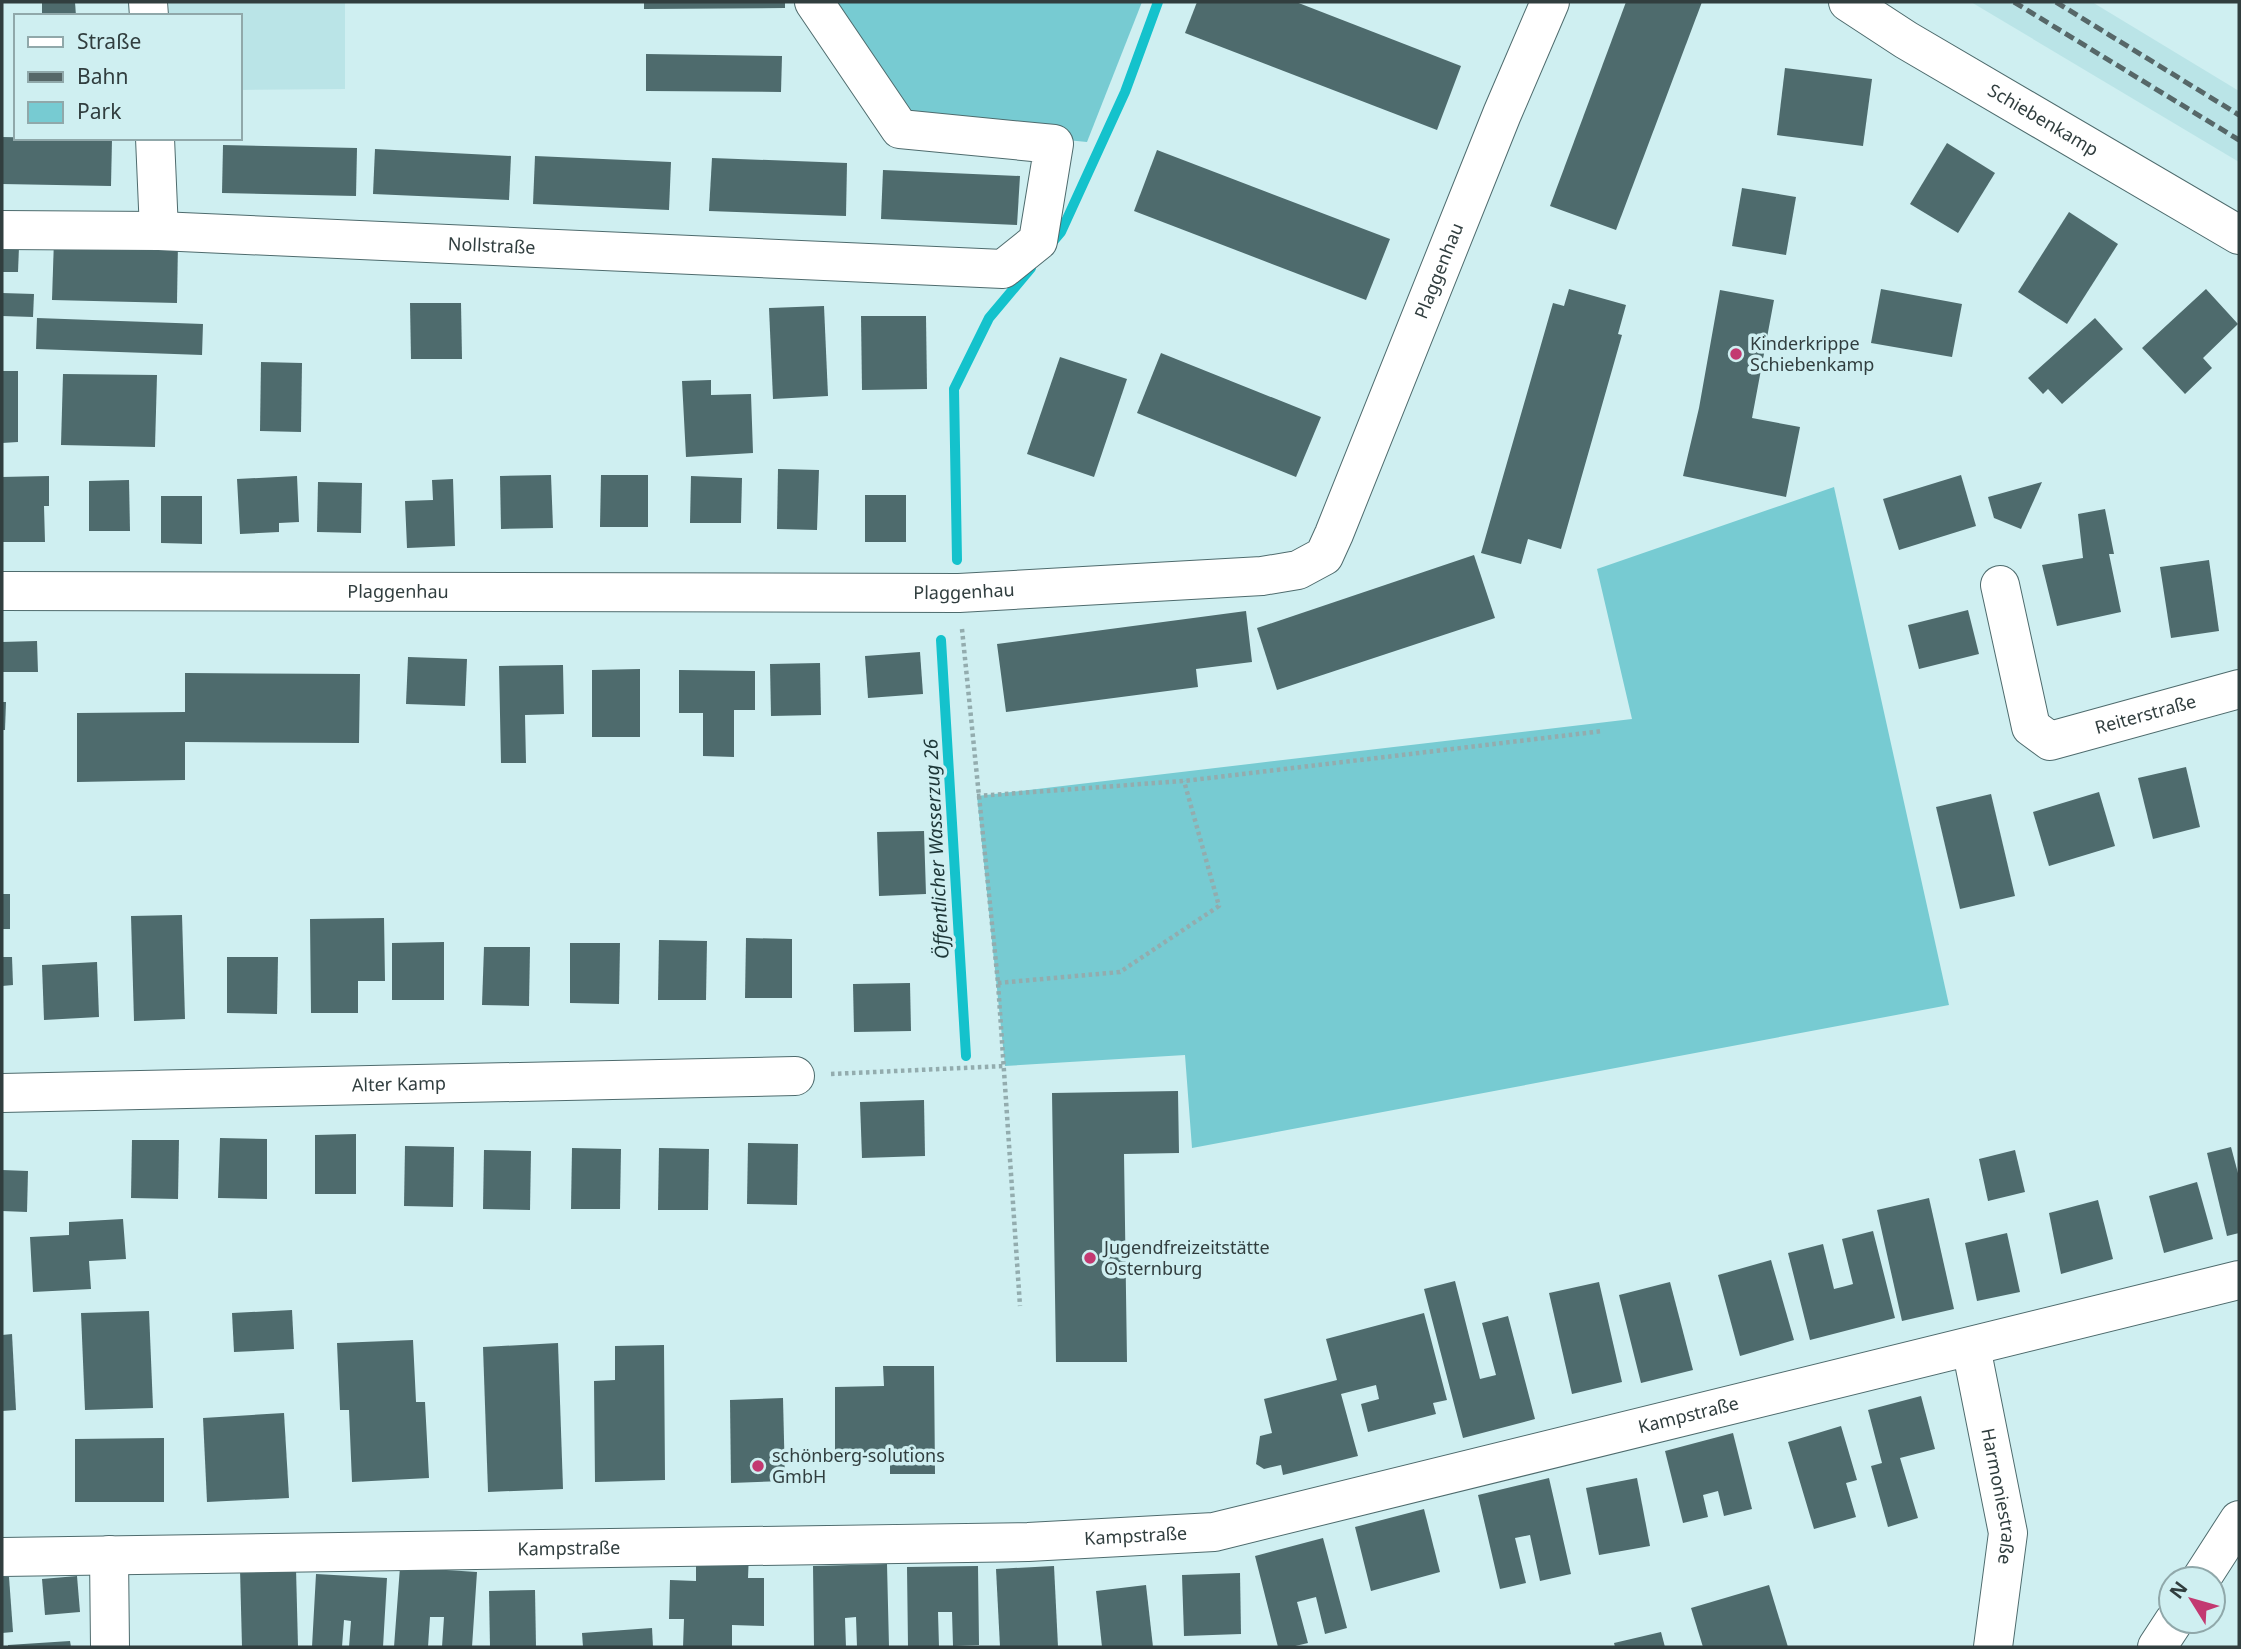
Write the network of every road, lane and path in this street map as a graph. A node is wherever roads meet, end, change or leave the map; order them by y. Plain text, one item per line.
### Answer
1 (814, 2) edge
2 (1550, 2) edge
3 (1848, 2) edge
4 (155, 140) edge
5 (2, 230) edge
6 (159, 231) junction
7 (2239, 234) edge
8 (2000, 585) dead end
9 (2, 591) edge
10 (959, 593) junction
11 (2239, 689) edge
12 (1603, 731) dead end
13 (1184, 781) junction
14 (977, 796) junction
15 (998, 983) junction
16 (1005, 1066) junction
17 (795, 1076) joint
18 (2, 1093) edge
19 (2239, 1280) edge
20 (1020, 1306) dead end
21 (1971, 1347) junction
22 (2239, 1520) edge
23 (109, 1555) junction
24 (2, 1557) edge
25 (2210, 1565) edge
26 (110, 1647) edge
27 (1993, 1647) edge

1 - 6 street, Nollstraße
2 - 10 street, Plaggenhau
3 - 7 street, Schiebenkamp
4 - 6 street
5 - 6 street, Nollstraße
8 - 11 street, Reiterstraße
9 - 10 street, Plaggenhau
10 - 14 path
12 - 13 path
13 - 14 path
13 - 15 path
14 - 15 path
15 - 16 path
16 - 17 path
16 - 20 path
17 - 18 street, Alter Kamp
19 - 21 street, Kampstraße
21 - 23 street, Kampstraße
21 - 27 street, Harmoniestraße
22 - 25 street
23 - 24 street, Kampstraße
23 - 26 street

